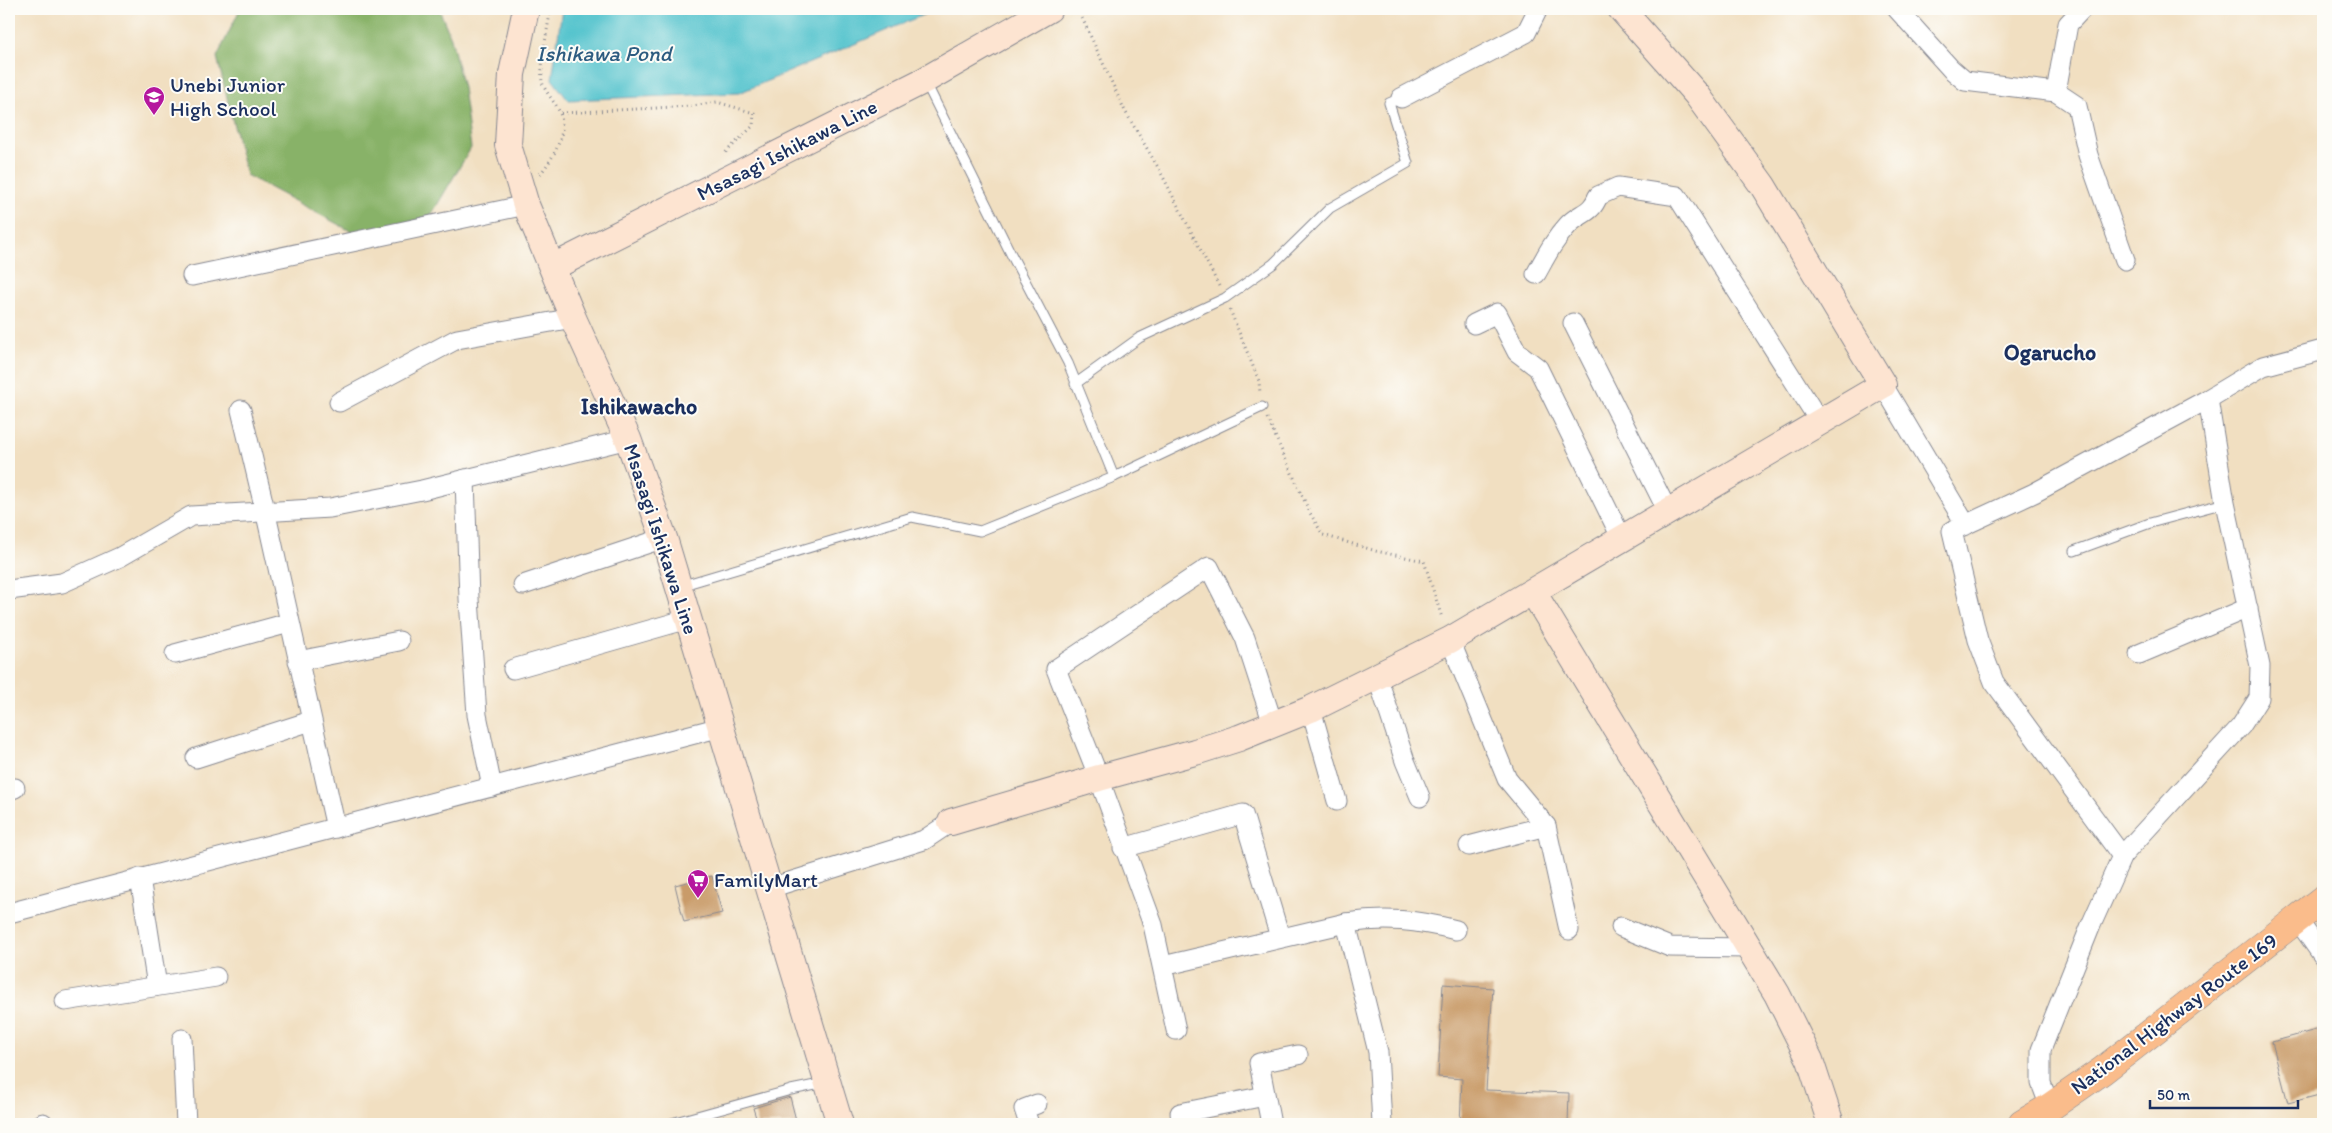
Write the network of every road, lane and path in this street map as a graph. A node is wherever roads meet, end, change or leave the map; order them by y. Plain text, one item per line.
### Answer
1 (526, 9) edge
2 (551, 9) edge
3 (1049, 9) edge
4 (1078, 9) edge
5 (1538, 9) edge
6 (1621, 9) edge
7 (1897, 9) edge
8 (2082, 9) edge
9 (925, 80) junction
10 (2056, 92) junction
11 (1401, 98) joint
12 (561, 113) junction
13 (717, 185) junction
14 (524, 196) junction
15 (2125, 260) dead end
16 (553, 267) junction
17 (1536, 274) dead end
18 (192, 276) dead end
19 (1225, 298) junction
20 (573, 318) junction
21 (1573, 323) dead end
22 (1474, 324) dead end
23 (2323, 350) edge
24 (1075, 384) junction
25 (1884, 385) junction
26 (2208, 399) junction
27 (339, 402) dead end
28 (1262, 406) junction
29 (241, 410) dead end
30 (1820, 422) junction
31 (628, 439) junction
32 (1114, 477) junction
33 (465, 478) junction
34 (2225, 503) junction
35 (265, 510) junction
36 (1668, 512) junction
37 (1966, 525) junction
38 (664, 538) junction
39 (1622, 539) junction
40 (2074, 551) dead end
41 (524, 585) dead end
42 (680, 586) junction
43 (9, 590) edge
44 (1533, 592) junction
45 (2248, 608) junction
46 (688, 619) junction
47 (289, 623) junction
48 (1450, 640) junction
49 (399, 641) dead end
50 (175, 654) dead end
51 (2139, 654) dead end
52 (298, 661) junction
53 (513, 669) dead end
54 (1377, 676) junction
55 (1311, 709) junction
56 (311, 720) junction
57 (1273, 724) junction
58 (721, 727) junction
59 (196, 758) dead end
60 (1099, 778) junction
61 (492, 787) junction
62 (1420, 797) dead end
63 (1337, 802) dead end
64 (951, 822) joint
65 (1546, 826) junction
66 (336, 828) junction
67 (1469, 846) dead end
68 (1123, 848) junction
69 (2122, 856) junction
70 (140, 878) junction
71 (770, 888) junction
72 (2323, 899) edge
73 (10, 908) edge
74 (2297, 919) junction
75 (1346, 923) junction
76 (1621, 927) dead end
77 (1456, 930) dead end
78 (1568, 930) dead end
79 (1280, 937) junction
80 (1750, 948) junction
81 (2323, 956) edge
82 (1163, 966) junction
83 (216, 977) dead end
84 (157, 986) junction
85 (65, 1001) dead end
86 (1176, 1030) dead end
87 (182, 1039) dead end
88 (1298, 1055) dead end
89 (828, 1082) junction
90 (1265, 1096) junction
91 (1038, 1104) dead end
92 (2050, 1107) junction
93 (186, 1124) edge
94 (668, 1124) edge
95 (840, 1124) edge
96 (1029, 1124) edge
97 (1182, 1124) edge
98 (1271, 1124) edge
99 (1382, 1124) edge
100 (1831, 1124) edge
101 (2022, 1124) edge

1 - 14 street
2 - 12 path
3 - 9 street, Msasagi Ishikawa Line
4 - 19 path
5 - 11 street
6 - 25 street
7 - 10 street
8 - 10 street
9 - 13 street, Msasagi Ishikawa Line
9 - 24 lane
10 - 15 street
11 - 19 lane
12 - 13 path
12 - 14 path
13 - 16 street, Msasagi Ishikawa Line
14 - 16 street
14 - 18 street
16 - 20 street, Msasagi Ishikawa Line
17 - 30 street
19 - 24 lane
19 - 28 path
20 - 27 street
20 - 31 street, Msasagi Ishikawa Line
21 - 36 street
22 - 39 street
23 - 26 street
24 - 32 lane
25 - 30 street
25 - 37 street
26 - 34 street
26 - 37 street
28 - 32 lane
28 - 48 path
29 - 35 street
30 - 36 street
31 - 33 street
31 - 38 street, Msasagi Ishikawa Line
32 - 42 lane
33 - 35 street
33 - 61 street
34 - 40 lane
34 - 45 street
35 - 43 street
35 - 47 street
36 - 39 street
37 - 69 street
38 - 41 street
38 - 42 street, Msasagi Ishikawa Line
39 - 44 street
42 - 46 street, Msasagi Ishikawa Line
44 - 48 street
44 - 80 street
45 - 51 street
45 - 69 street
46 - 53 street
46 - 58 street, Msasagi Ishikawa Line
47 - 50 street
47 - 52 street
48 - 54 street
48 - 65 street
49 - 52 street
52 - 56 street
54 - 55 street
54 - 62 street
55 - 57 street
55 - 63 street
56 - 59 street
56 - 66 street
57 - 60 street
57 - 60 street
58 - 61 street
58 - 71 street, Msasagi Ishikawa Line
60 - 64 street
60 - 68 street
61 - 66 street
64 - 71 street
65 - 67 street
65 - 78 street
66 - 70 street
68 - 79 street
68 - 82 street
69 - 92 street
70 - 73 street
70 - 84 street
71 - 89 street, Msasagi Ishikawa Line
72 - 74 highway, National Highway Route 169
74 - 81 street
74 - 92 highway, National Highway Route 169
75 - 77 street
75 - 79 street
75 - 99 street
76 - 80 street
79 - 82 street
80 - 100 street
82 - 86 street
83 - 84 street
84 - 85 street
87 - 93 street
88 - 90 street
89 - 94 lane
89 - 95 street, Msasagi Ishikawa Line
90 - 97 street
90 - 98 street
91 - 96 street
92 - 101 highway, National Highway Route 169

